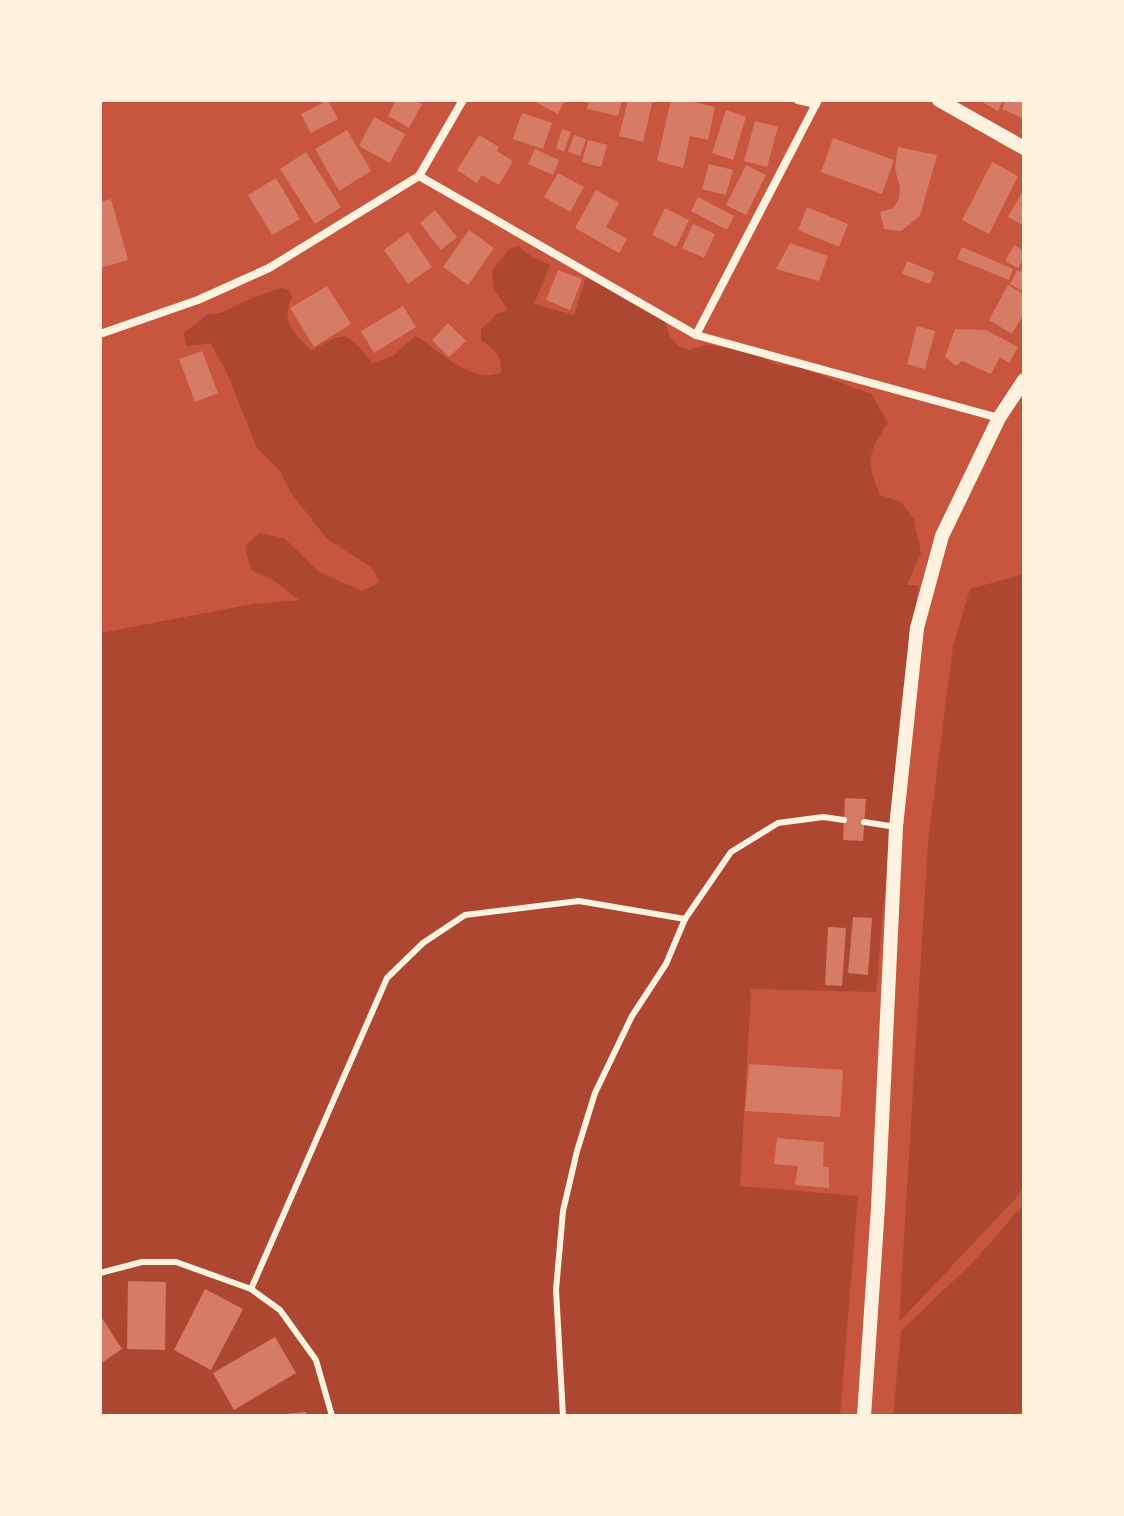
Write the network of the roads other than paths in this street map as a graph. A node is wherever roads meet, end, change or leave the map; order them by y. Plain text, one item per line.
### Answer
1 (463, 100) edge
2 (798, 100) edge
3 (939, 100) edge
4 (817, 102) edge
5 (1024, 148) edge
6 (419, 176) junction
7 (100, 334) edge
8 (696, 335) junction
9 (1024, 380) edge
10 (999, 418) junction
11 (844, 820) dead end
12 (864, 822) dead end
13 (896, 827) junction
14 (685, 919) junction
15 (100, 1273) edge
16 (251, 1289) junction
17 (332, 1416) edge
18 (563, 1416) edge
19 (864, 1416) edge

1 - 6 street
2 - 4 street
3 - 5 street
4 - 8 street
6 - 7 street
6 - 8 street
8 - 10 street
9 - 10 street
10 - 13 street
11 - 14 lane
12 - 13 lane
13 - 19 street
14 - 16 lane
14 - 18 lane
15 - 16 lane
16 - 17 lane

